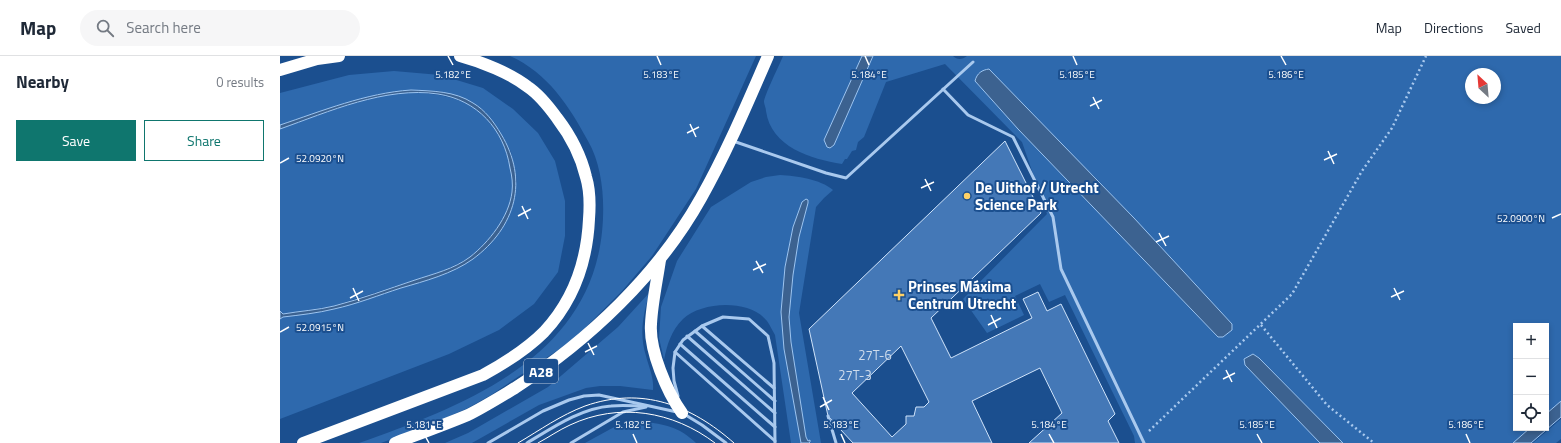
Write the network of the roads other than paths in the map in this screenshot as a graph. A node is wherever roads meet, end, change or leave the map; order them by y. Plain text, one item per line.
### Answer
1 (339, 56) edge
2 (460, 56) edge
3 (768, 56) edge
4 (973, 62) dead end
5 (280, 70) edge
6 (943, 89) junction
7 (732, 141) junction
8 (660, 260) junction
9 (702, 326) junction
10 (695, 331) junction
11 (687, 336) junction
12 (680, 344) junction
13 (675, 352) junction
14 (774, 388) junction
15 (775, 401) junction
16 (653, 406) junction
17 (682, 413) junction
18 (775, 413) junction
19 (828, 416) dead end
20 (775, 427) junction
21 (775, 442) edge
22 (303, 443) edge
23 (395, 443) edge
24 (488, 443) edge
25 (527, 443) edge
26 (571, 443) edge
27 (726, 443) edge
28 (836, 443) edge
29 (1144, 443) edge

1 - 5 highway
2 - 22 highway, A28
3 - 7 highway, A28
4 - 6 lane
6 - 7 lane
6 - 29 lane
7 - 8 highway, A28
8 - 17 highway
8 - 23 highway, A28
9 - 10 lane
9 - 14 lane
9 - 14 lane
10 - 11 lane
10 - 15 lane
11 - 12 lane
11 - 18 lane
12 - 13 lane
12 - 20 lane
13 - 17 lane
13 - 21 lane
14 - 15 lane
15 - 18 lane
16 - 17 lane
16 - 24 lane
16 - 25 lane
16 - 26 lane
17 - 27 lane
18 - 20 lane
19 - 28 lane
20 - 21 lane

